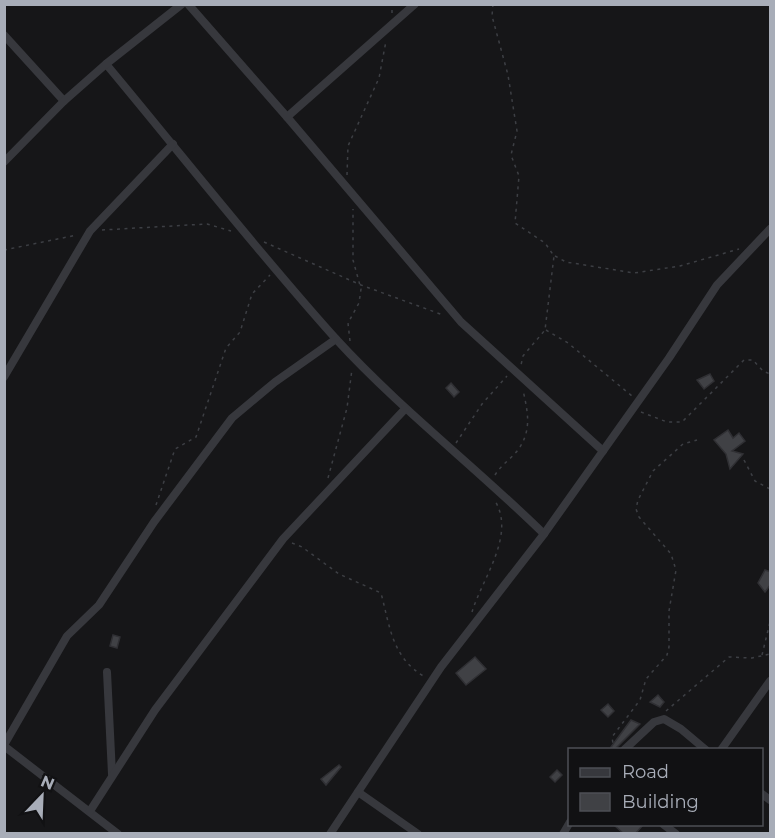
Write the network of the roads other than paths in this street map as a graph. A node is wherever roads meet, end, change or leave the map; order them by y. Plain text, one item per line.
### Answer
1 (182, 4) edge
2 (188, 4) edge
3 (415, 4) edge
4 (4, 34) edge
5 (106, 64) junction
6 (64, 101) junction
7 (287, 117) junction
8 (173, 144) junction
9 (4, 162) edge
10 (771, 229) edge
11 (336, 339) junction
12 (4, 377) edge
13 (405, 409) junction
14 (603, 451) junction
15 (543, 534) junction
16 (107, 672) dead end
17 (771, 681) edge
18 (4, 745) edge
19 (626, 748) edge
20 (704, 748) edge
21 (722, 748) edge
22 (112, 776) junction
23 (358, 792) junction
24 (90, 812) junction
25 (118, 834) edge
26 (330, 834) edge
27 (417, 834) edge

1 - 5 street
2 - 7 street
3 - 7 street
4 - 6 street
5 - 6 street
5 - 8 street
6 - 9 street
7 - 14 street
8 - 11 street
8 - 12 street
10 - 14 street
11 - 13 street
11 - 18 street
13 - 15 street
13 - 22 street
14 - 15 street
15 - 23 street
16 - 22 street
17 - 21 street
18 - 24 street
19 - 20 street
22 - 24 street
23 - 26 street
23 - 27 street
24 - 25 street

